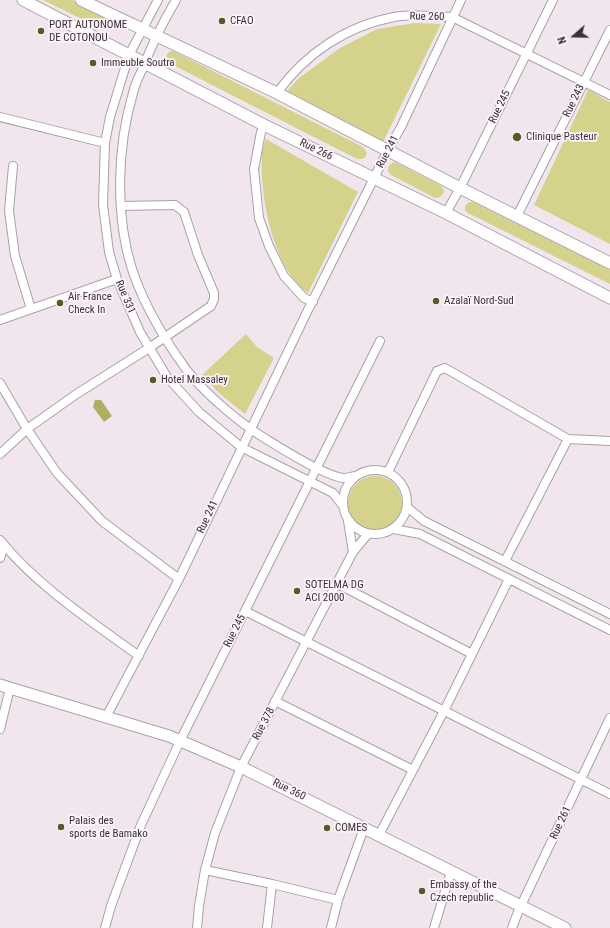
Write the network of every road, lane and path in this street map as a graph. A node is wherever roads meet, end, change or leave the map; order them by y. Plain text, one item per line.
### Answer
1 (23, 0) edge
2 (81, 0) edge
3 (158, 0) edge
4 (176, 0) edge
5 (461, 0) edge
6 (553, 0) edge
7 (452, 17) junction
8 (142, 29) junction
9 (610, 30) edge
10 (156, 36) junction
11 (526, 54) junction
12 (129, 55) junction
13 (145, 63) junction
14 (584, 82) junction
15 (277, 93) junction
16 (610, 95) edge
17 (0, 117) edge
18 (264, 125) junction
19 (105, 143) junction
20 (388, 150) junction
21 (13, 166) dead end
22 (375, 178) junction
23 (460, 188) junction
24 (121, 206) junction
25 (446, 213) junction
26 (517, 216) junction
27 (610, 263) edge
28 (117, 279) junction
29 (610, 298) edge
30 (313, 302) junction
31 (31, 309) junction
32 (0, 320) edge
33 (164, 338) junction
34 (380, 341) dead end
35 (149, 348) junction
36 (0, 383) edge
37 (26, 429) junction
38 (250, 429) junction
39 (568, 439) junction
40 (610, 441) edge
41 (241, 447) junction
42 (0, 454) edge
43 (317, 468) junction
44 (388, 472) junction
45 (356, 476) junction
46 (310, 482) junction
47 (343, 506) junction
48 (408, 507) junction
49 (348, 520) junction
50 (394, 529) junction
51 (368, 534) junction
52 (2, 542) edge
53 (353, 552) junction
54 (0, 558) edge
55 (506, 561) junction
56 (178, 579) junction
57 (509, 579) junction
58 (336, 583) junction
59 (245, 611) junction
60 (610, 614) edge
61 (610, 630) edge
62 (306, 642) junction
63 (472, 654) junction
64 (139, 656) junction
65 (5, 690) edge
66 (275, 701) junction
67 (444, 711) junction
68 (106, 717) junction
69 (610, 718) edge
70 (0, 729) edge
71 (178, 744) junction
72 (240, 770) junction
73 (413, 770) junction
74 (581, 780) junction
75 (610, 794) edge
76 (363, 831) junction
77 (378, 835) junction
78 (205, 870) junction
79 (449, 878) junction
80 (272, 884) junction
81 (338, 900) junction
82 (520, 909) junction
83 (105, 928) edge
84 (197, 928) edge
85 (268, 928) edge
86 (331, 928) edge
87 (434, 928) edge
88 (512, 928) edge
89 (549, 928) edge
90 (565, 928) edge

1 - 12 main road, Rue 266
2 - 8 main road
3 - 8 street, Rue 331
4 - 10 street, Rue 331
5 - 7 street, Rue 241
6 - 11 street, Rue 245
7 - 11 street, Rue 260
7 - 15 street, Rue 260
7 - 20 street, Rue 241
8 - 10 main road
8 - 12 street, Rue 331
9 - 14 street, Rue 243
10 - 13 street, Rue 331
10 - 15 main road
11 - 14 street, Rue 260
11 - 23 street, Rue 245
12 - 13 main road, Rue 266
12 - 19 street, Rue 331
13 - 18 main road, Rue 266
13 - 24 street, Rue 331
14 - 16 street, Rue 260
14 - 26 street, Rue 243
15 - 20 main road
17 - 19 street
18 - 22 main road, Rue 266
18 - 30 street
19 - 28 street, Rue 331
20 - 22 street, Rue 241
20 - 23 main road
21 - 31 street
22 - 25 main road, Rue 266
22 - 30 street, Rue 241
23 - 25 street, Rue 245
23 - 26 main road
24 - 33 street, Rue 331
24 - 33 street
25 - 29 main road, Rue 266
26 - 27 main road
28 - 31 street
28 - 35 street, Rue 331
30 - 38 street, Rue 241
31 - 32 street
33 - 35 street
33 - 38 street, Rue 331
34 - 43 street, Rue 245
35 - 37 street
35 - 41 street, Rue 331
36 - 37 street
37 - 42 street
37 - 56 street
38 - 41 street, Rue 241
38 - 43 street, Rue 331
39 - 40 street
39 - 44 street
39 - 55 street
41 - 46 street, Rue 331
41 - 56 street, Rue 241
43 - 45 street, Rue 331
43 - 46 street, Rue 245
44 - 45 street
44 - 48 street
45 - 47 street
46 - 47 street, Rue 331
46 - 59 street, Rue 245
47 - 49 street
48 - 50 street
48 - 55 street
49 - 51 street
49 - 53 street
50 - 51 street
50 - 57 street
51 - 53 street, Rue 378
52 - 54 street
52 - 64 street
53 - 58 street, Rue 378
55 - 60 street
56 - 64 street, Rue 241
57 - 61 street
57 - 63 street
58 - 62 street, Rue 378
58 - 63 street
59 - 62 street
59 - 71 street, Rue 245
62 - 66 street, Rue 378
62 - 67 street
63 - 67 street
64 - 68 street, Rue 241
65 - 68 main road, Rue 360
65 - 70 street
65 - 71 main road
66 - 72 street, Rue 378
66 - 73 street
67 - 73 street
67 - 74 street
68 - 71 main road, Rue 360
69 - 74 street, Rue 261
71 - 72 main road, Rue 360
71 - 83 street, Rue 245
72 - 76 main road, Rue 360
72 - 78 street, Rue 378
73 - 77 street
74 - 75 street
74 - 82 street, Rue 261
76 - 77 main road, Rue 360
76 - 79 main road
76 - 81 street
77 - 82 main road, Rue 360
78 - 80 street
78 - 84 street, Rue 378
79 - 82 main road
79 - 87 street
80 - 81 street
80 - 85 street
81 - 86 street
82 - 88 street, Rue 261
82 - 89 main road
82 - 90 main road, Rue 360

